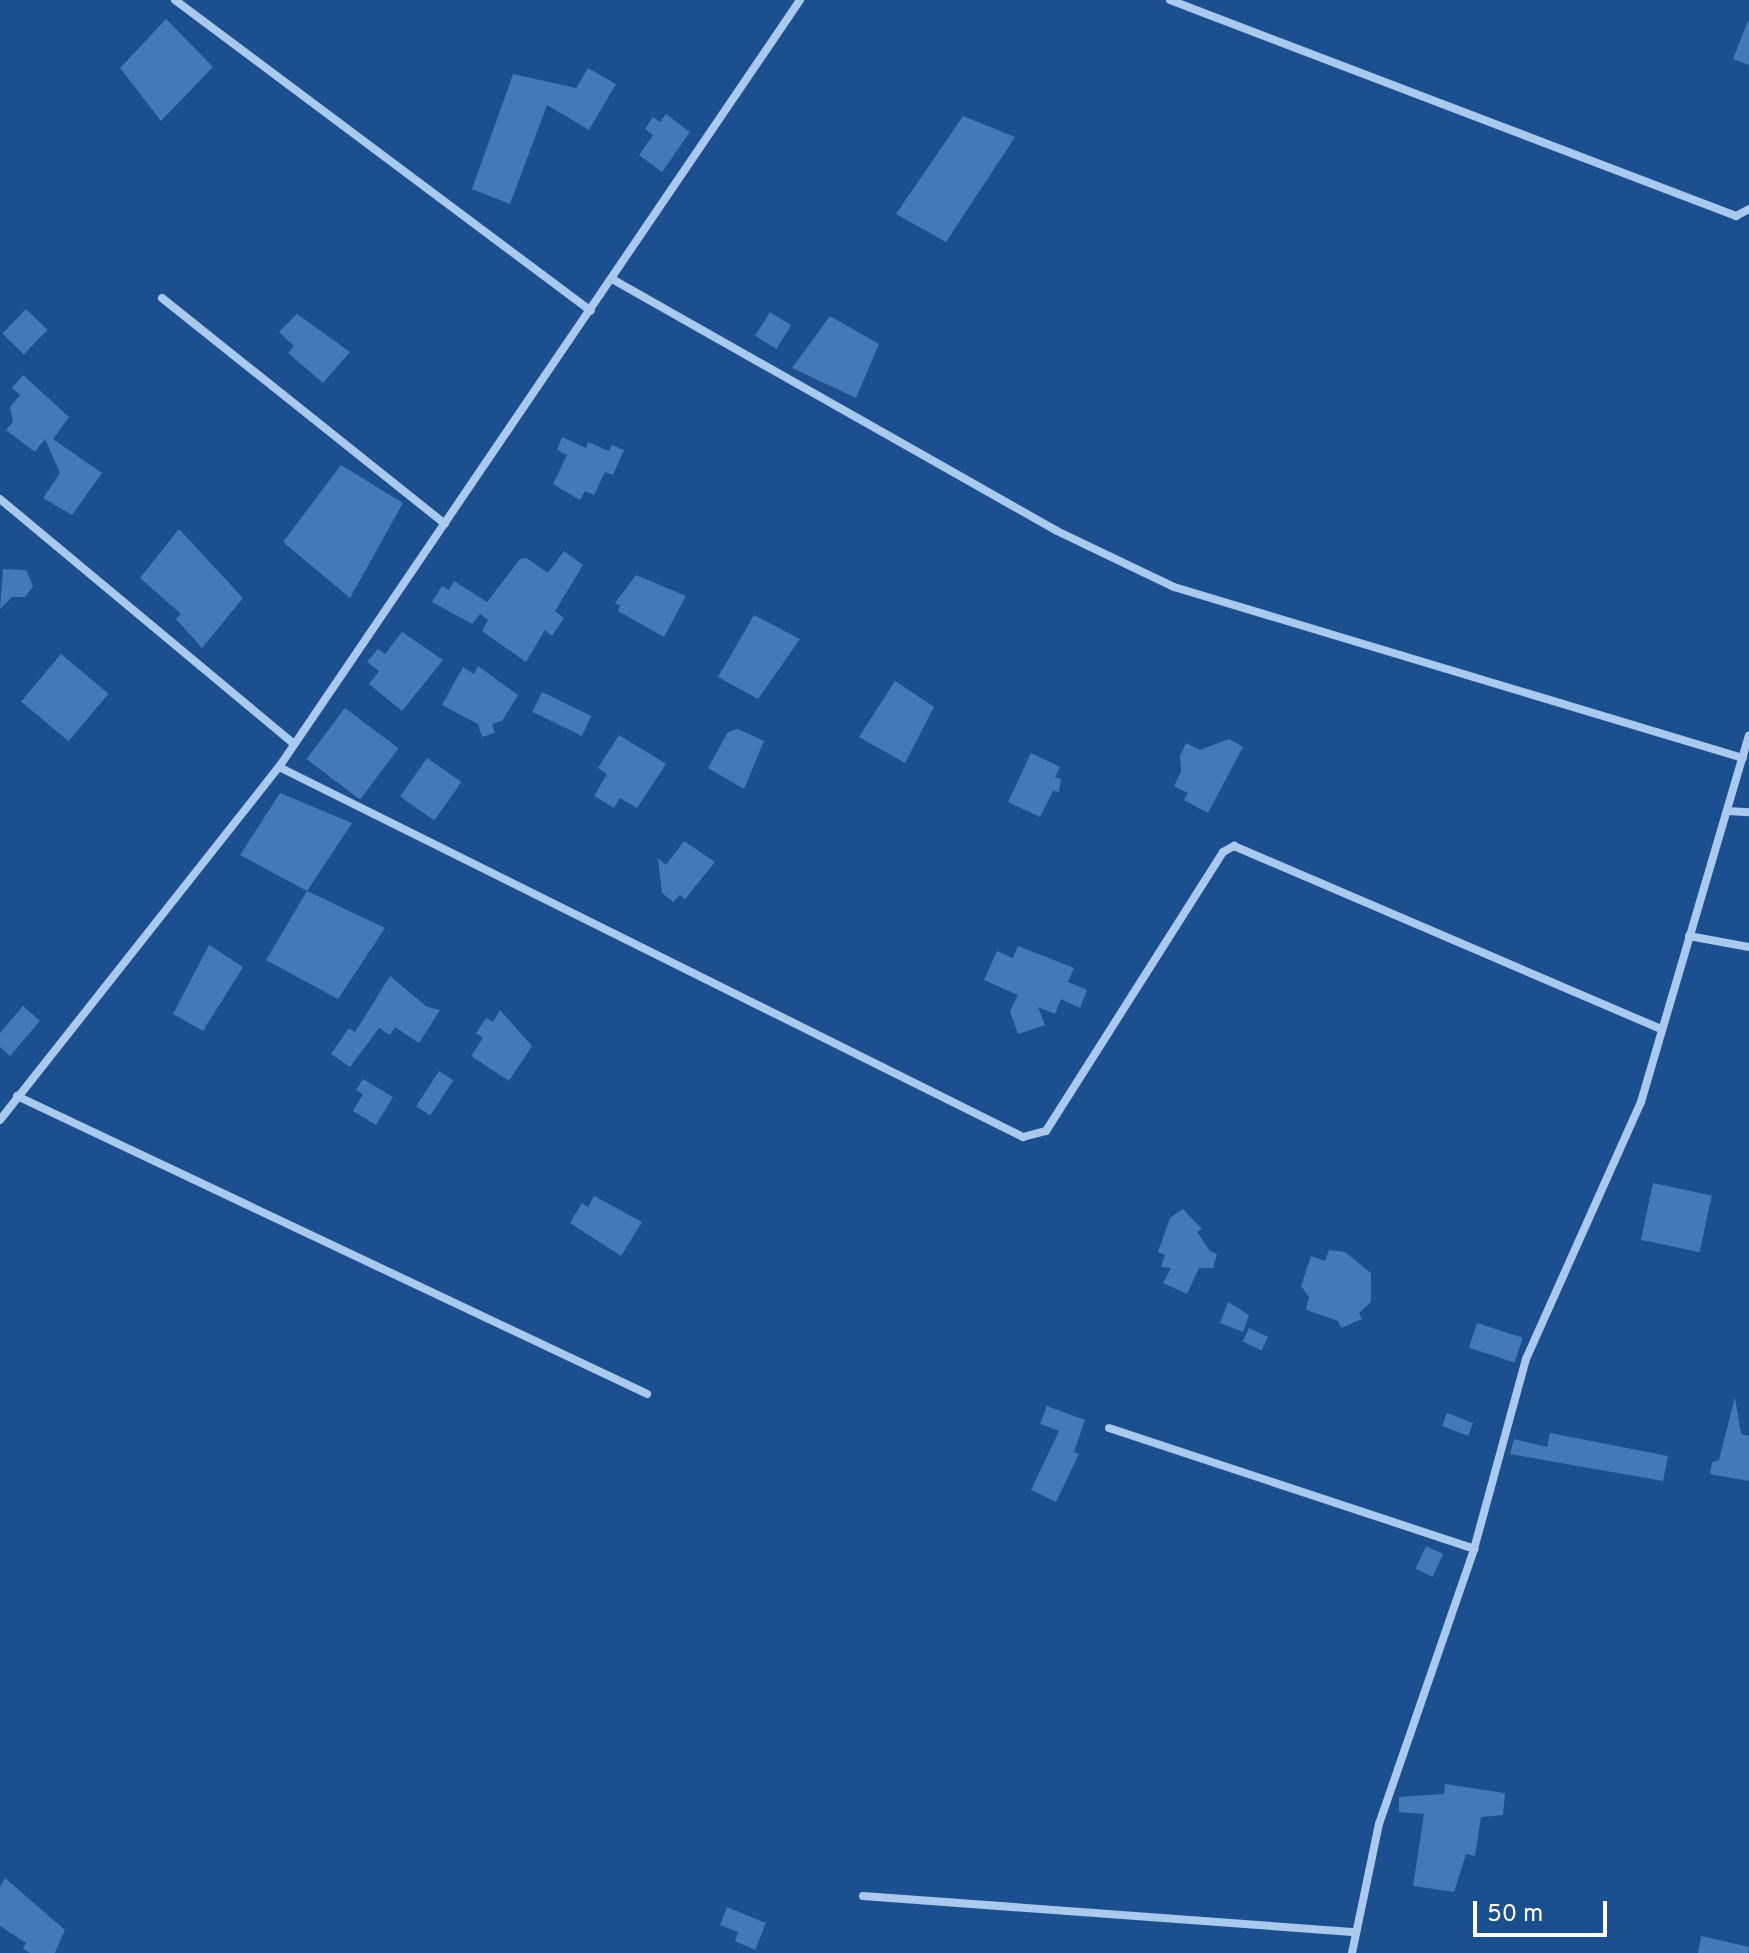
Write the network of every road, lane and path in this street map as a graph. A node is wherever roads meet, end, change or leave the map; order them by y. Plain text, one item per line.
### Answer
1 (175, 0) edge
2 (800, 0) edge
3 (1170, 0) edge
4 (1749, 209) edge
5 (612, 279) junction
6 (162, 298) dead end
7 (591, 311) junction
8 (0, 499) edge
9 (445, 524) junction
10 (1749, 736) edge
11 (294, 744) junction
12 (1743, 758) junction
13 (279, 767) junction
14 (1727, 811) junction
15 (1749, 812) edge
16 (1689, 936) junction
17 (1749, 947) edge
18 (1660, 1029) junction
19 (17, 1096) junction
20 (0, 1120) edge
21 (647, 1394) dead end
22 (1109, 1428) dead end
23 (1474, 1549) junction
24 (863, 1896) dead end
25 (1356, 1932) junction
26 (1352, 1953) edge

1 - 7 street
2 - 5 street
3 - 4 street
5 - 7 street
5 - 12 street
6 - 9 street
7 - 9 street
8 - 11 street
9 - 11 street
10 - 12 street
11 - 13 street
12 - 14 street
13 - 18 street
13 - 19 street
14 - 15 street
14 - 16 street
16 - 17 street
16 - 18 street
18 - 23 street
19 - 20 street
19 - 21 street
22 - 23 street
23 - 25 street
24 - 25 street
25 - 26 street

